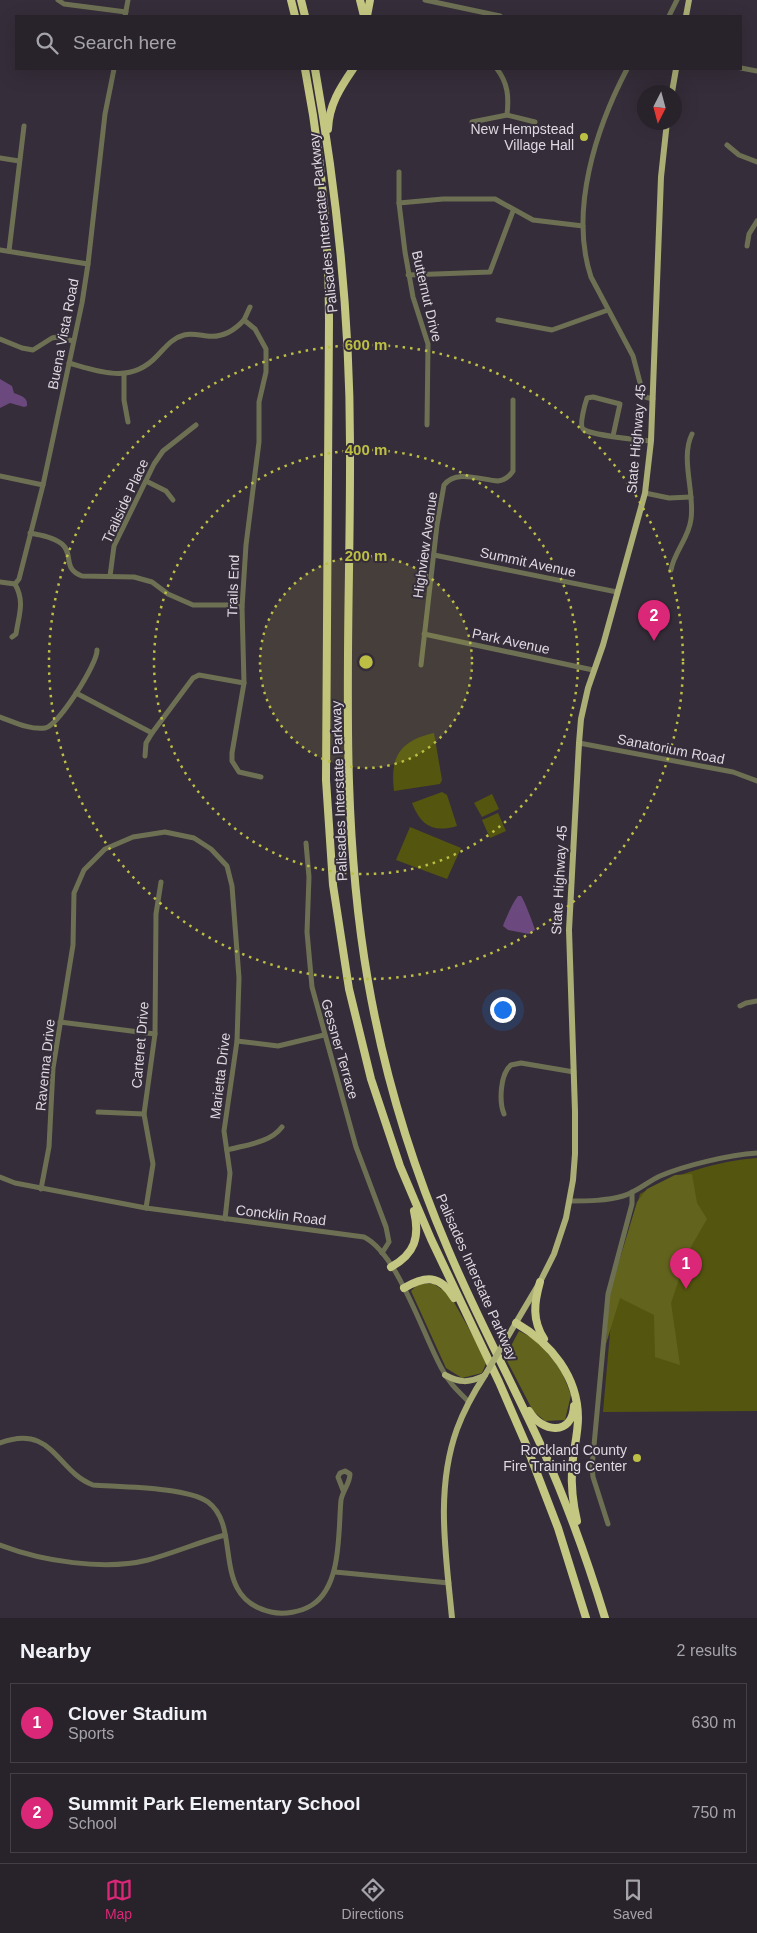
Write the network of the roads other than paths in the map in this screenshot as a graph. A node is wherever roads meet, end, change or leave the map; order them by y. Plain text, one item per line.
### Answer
1 (58, 0) edge
2 (128, 0) edge
3 (291, 0) edge
4 (301, 0) edge
5 (360, 0) edge
6 (372, 0) edge
7 (425, 0) edge
8 (464, 0) edge
9 (677, 0) edge
10 (689, 0) edge
11 (433, 1) edge
12 (466, 8) junction
13 (125, 14) edge
14 (295, 15) edge
15 (304, 15) edge
16 (367, 15) edge
17 (367, 15) edge
18 (468, 15) edge
19 (496, 15) edge
20 (670, 15) edge
21 (686, 15) edge
22 (742, 68) edge
23 (114, 70) edge
24 (305, 70) edge
25 (315, 70) edge
26 (352, 70) edge
27 (498, 70) edge
28 (626, 70) edge
29 (676, 70) edge
30 (757, 71) edge
31 (673, 85) edge
32 (507, 114) junction
33 (472, 122) dead end
34 (535, 122) dead end
35 (24, 126) dead end
36 (666, 130) edge
37 (727, 145) dead end
38 (0, 158) edge
39 (19, 161) junction
40 (757, 162) edge
41 (399, 172) dead end
42 (332, 179) junction
43 (399, 203) junction
44 (513, 211) junction
45 (757, 221) edge
46 (583, 226) junction
47 (747, 246) dead end
48 (0, 250) edge
49 (9, 251) junction
50 (88, 264) junction
51 (408, 275) junction
52 (250, 307) dead end
53 (608, 310) junction
54 (244, 320) junction
55 (498, 320) dead end
56 (0, 339) edge
57 (73, 341) junction
58 (69, 362) junction
59 (124, 374) junction
60 (653, 399) junction
61 (513, 400) dead end
62 (128, 422) dead end
63 (196, 424) dead end
64 (427, 425) dead end
65 (692, 434) dead end
66 (613, 436) junction
67 (650, 441) junction
68 (0, 476) edge
69 (146, 481) junction
70 (43, 485) junction
71 (645, 494) junction
72 (691, 498) junction
73 (173, 500) dead end
74 (30, 533) junction
75 (434, 555) junction
76 (671, 570) dead end
77 (110, 576) junction
78 (0, 582) edge
79 (15, 584) junction
80 (617, 592) junction
81 (242, 607) junction
82 (424, 634) junction
83 (12, 637) dead end
84 (97, 650) dead end
85 (421, 665) dead end
86 (593, 670) junction
87 (244, 683) junction
88 (76, 693) junction
89 (0, 717) edge
90 (152, 733) junction
91 (578, 743) junction
92 (145, 756) dead end
93 (261, 777) dead end
94 (757, 781) edge
95 (306, 842) dead end
96 (161, 882) dead end
97 (73, 945) joint
98 (757, 1001) edge
99 (740, 1006) dead end
100 (60, 1022) junction
101 (155, 1034) junction
102 (324, 1035) junction
103 (237, 1041) junction
104 (574, 1072) junction
105 (98, 1112) dead end
106 (144, 1114) junction
107 (504, 1114) dead end
108 (282, 1127) dead end
109 (227, 1150) junction
110 (757, 1153) edge
111 (396, 1154) junction
112 (0, 1178) edge
113 (41, 1188) junction
114 (632, 1192) junction
115 (570, 1201) junction
116 (146, 1208) junction
117 (225, 1219) junction
118 (382, 1252) junction
119 (391, 1267) junction
120 (540, 1282) junction
121 (404, 1288) junction
122 (516, 1323) junction
123 (476, 1334) junction
124 (554, 1353) junction
125 (499, 1358) junction
126 (445, 1375) junction
127 (485, 1375) junction
128 (573, 1391) junction
129 (469, 1402) junction
130 (0, 1443) edge
131 (343, 1490) dead end
132 (608, 1524) dead end
133 (225, 1535) junction
134 (0, 1545) edge
135 (587, 1562) junction
136 (334, 1572) junction
137 (449, 1583) junction
138 (452, 1618) edge
139 (586, 1618) edge
140 (605, 1618) edge

1 - 13 street
2 - 13 street
3 - 14 highway
4 - 15 highway
5 - 16 highway
6 - 17 highway
7 - 11 street
8 - 12 street
9 - 20 street
10 - 21 main road
11 - 12 street
12 - 18 street
12 - 19 street
22 - 30 street
23 - 50 street, Buena Vista Road
24 - 111 highway, Palisades Interstate Parkway
25 - 42 highway, Palisades Interstate Parkway
26 - 42 highway
27 - 32 street
28 - 46 street
29 - 31 main road
32 - 33 street
32 - 34 street
35 - 39 street
36 - 60 main road, State Highway 45
37 - 40 street
38 - 39 street
39 - 49 street
41 - 43 street, Butternut Drive
42 - 125 highway, Palisades Interstate Parkway
43 - 44 street
43 - 51 street, Butternut Drive
44 - 46 street
44 - 51 street
45 - 47 street
46 - 53 street
48 - 49 street
49 - 50 street
50 - 57 street, Buena Vista Road
51 - 64 street, Butternut Drive
52 - 54 street
53 - 55 street
53 - 60 street
54 - 59 street
54 - 81 street, Trails End
56 - 57 street
57 - 58 street, Buena Vista Road
58 - 59 street
58 - 70 street, Buena Vista Road
59 - 62 street
60 - 67 main road, State Highway 45
61 - 75 street, Highview Avenue
63 - 69 street, Trailside Place
65 - 72 street
66 - 66 street
66 - 67 street
67 - 71 main road, State Highway 45
68 - 70 street
69 - 73 street
69 - 77 street, Trailside Place
70 - 74 street, Buena Vista Road
71 - 72 street
71 - 80 main road, State Highway 45
72 - 76 street
74 - 77 street
74 - 79 street, Buena Vista Road
75 - 80 street, Summit Avenue
75 - 82 street, Highview Avenue
77 - 81 street
78 - 79 street
79 - 83 street
80 - 86 main road, State Highway 45
81 - 87 street, Trails End
82 - 85 street, Highview Avenue
82 - 86 street, Park Avenue
84 - 88 street
86 - 91 main road, State Highway 45
87 - 90 street
87 - 93 street, Trails End
88 - 89 street
88 - 90 street
90 - 92 street
91 - 94 street, Sanatorium Road
91 - 104 main road, State Highway 45
95 - 102 street, Gessner Terrace
96 - 101 street, Carteret Drive
97 - 100 street, Ravenna Drive
97 - 103 street, Marietta Drive
98 - 99 street
100 - 101 street
100 - 113 street, Ravenna Drive
101 - 106 street, Carteret Drive
102 - 103 street
102 - 118 street, Gessner Terrace
103 - 109 street, Marietta Drive
104 - 107 street
104 - 115 main road, State Highway 45
105 - 106 street
106 - 116 street, Carteret Drive
108 - 109 street
109 - 117 street, Marietta Drive
110 - 114 street
111 - 119 highway
111 - 123 highway, Palisades Interstate Parkway
112 - 113 street, Concklin Road
113 - 116 street, Concklin Road
114 - 115 street
114 - 132 street
115 - 120 main road, State Highway 45
116 - 117 street, Concklin Road
117 - 118 street, Concklin Road
118 - 119 street, Concklin Road
119 - 121 street, Concklin Road
120 - 122 main road, State Highway 45
120 - 124 highway
121 - 123 highway
121 - 126 street, Concklin Road
122 - 124 highway
122 - 127 main road, State Highway 45, bridge
123 - 139 highway, Palisades Interstate Parkway
124 - 128 highway
125 - 128 highway
125 - 135 highway, Palisades Interstate Parkway
126 - 127 main road
126 - 129 street, Concklin Road
127 - 129 main road, State Highway 45
128 - 135 highway
129 - 137 main road, State Highway 45
130 - 133 street
131 - 136 street
133 - 134 street
133 - 136 street
135 - 140 highway, Palisades Interstate Parkway
136 - 137 street
137 - 138 main road, State Highway 45

